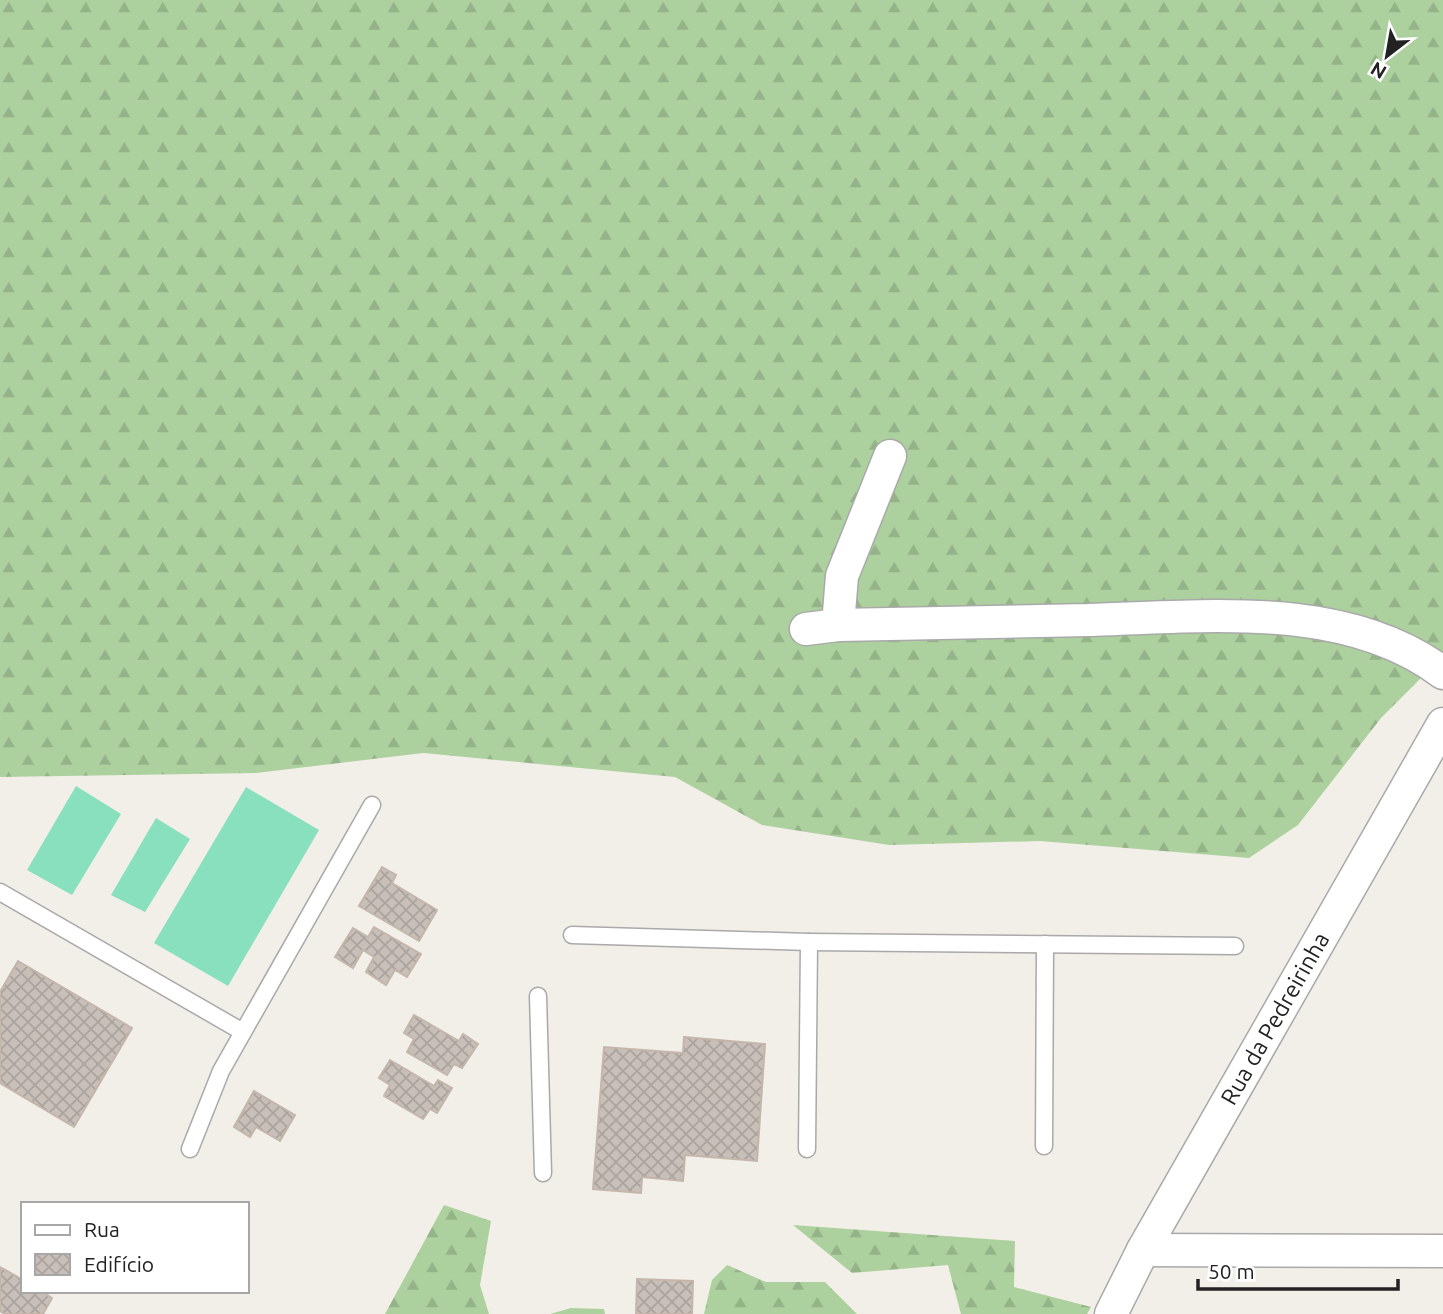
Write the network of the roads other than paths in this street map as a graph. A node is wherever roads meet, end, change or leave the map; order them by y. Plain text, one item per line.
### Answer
1 (890, 456) dead end
2 (838, 625) junction
3 (806, 629) dead end
4 (1443, 673) edge
5 (1443, 724) edge
6 (372, 805) dead end
7 (0, 892) edge
8 (572, 936) dead end
9 (809, 942) junction
10 (1045, 944) junction
11 (1235, 946) dead end
12 (538, 996) dead end
13 (243, 1032) junction
14 (1044, 1146) dead end
15 (190, 1149) dead end
16 (807, 1149) dead end
17 (543, 1173) dead end
18 (1143, 1250) junction
19 (1443, 1251) edge
20 (1111, 1314) edge

1 - 2 street
2 - 3 street
2 - 4 street
5 - 18 street, Rua da Pedreirinha
6 - 13 lane
7 - 13 lane
8 - 9 lane
9 - 10 lane
9 - 16 lane
10 - 11 lane
10 - 14 lane
12 - 17 lane
13 - 15 lane
18 - 19 street
18 - 20 street, Rua da Pedreirinha

